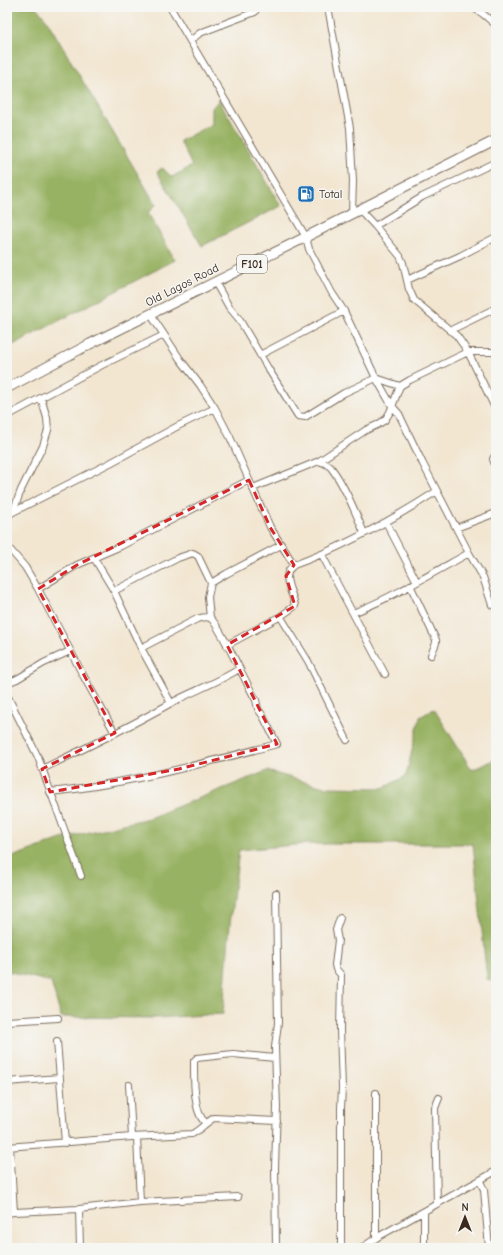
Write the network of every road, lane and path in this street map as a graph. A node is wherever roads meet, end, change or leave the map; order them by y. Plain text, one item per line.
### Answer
1 (170, 7) edge
2 (256, 7) edge
3 (328, 7) edge
4 (472, 7) edge
5 (496, 25) edge
6 (190, 41) junction
7 (496, 140) edge
8 (496, 162) edge
9 (356, 211) junction
10 (375, 226) junction
11 (306, 237) junction
12 (496, 237) edge
13 (407, 280) junction
14 (215, 282) junction
15 (496, 308) edge
16 (344, 311) junction
17 (151, 315) junction
18 (451, 330) junction
19 (164, 335) junction
20 (468, 352) junction
21 (496, 352) edge
22 (260, 355) junction
23 (376, 378) junction
24 (400, 386) junction
25 (7, 388) edge
26 (42, 398) junction
27 (392, 406) junction
28 (215, 408) junction
29 (496, 410) edge
30 (7, 416) edge
31 (332, 453) junction
32 (496, 454) edge
33 (319, 461) junction
34 (332, 468) junction
35 (496, 468) edge
36 (249, 480) junction
37 (253, 488) junction
38 (437, 491) junction
39 (9, 513) edge
40 (496, 513) edge
41 (386, 522) junction
42 (456, 528) junction
43 (364, 533) junction
44 (282, 545) junction
45 (7, 546) edge
46 (469, 553) junction
47 (322, 555) junction
48 (94, 558) junction
49 (294, 565) junction
50 (417, 582) junction
51 (211, 583) junction
52 (410, 585) junction
53 (38, 589) junction
54 (114, 591) junction
55 (492, 605) dead end
56 (353, 613) junction
57 (281, 616) junction
58 (210, 618) junction
59 (227, 645) junction
60 (141, 648) junction
61 (70, 651) junction
62 (431, 655) dead end
63 (239, 668) junction
64 (385, 674) dead end
65 (7, 682) edge
66 (7, 695) edge
67 (171, 703) junction
68 (115, 733) junction
69 (347, 740) dead end
70 (42, 769) junction
71 (50, 792) junction
72 (81, 876) dead end
73 (276, 893) dead end
74 (340, 918) dead end
75 (58, 1018) dead end
76 (7, 1021) edge
77 (57, 1041) dead end
78 (275, 1058) junction
79 (59, 1078) junction
80 (7, 1082) edge
81 (129, 1086) dead end
82 (376, 1093) dead end
83 (439, 1098) dead end
84 (276, 1121) junction
85 (206, 1122) junction
86 (134, 1137) junction
87 (65, 1143) junction
88 (8, 1147) edge
89 (496, 1170) edge
90 (480, 1181) junction
91 (238, 1197) dead end
92 (140, 1202) junction
93 (437, 1204) junction
94 (79, 1209) junction
95 (10, 1212) edge
96 (424, 1212) junction
97 (376, 1238) junction
98 (80, 1248) edge
99 (276, 1248) edge
100 (341, 1248) edge
101 (362, 1248) edge
102 (424, 1248) edge
103 (489, 1248) edge

1 - 6 street
2 - 6 street
3 - 9 street
4 - 5 street
6 - 11 street
7 - 9 main road, Old Lagos Road / F101
8 - 10 street
9 - 10 street
9 - 11 main road, Old Lagos Road / F101
10 - 13 street
11 - 14 main road, Old Lagos Road / F101
11 - 16 street
12 - 13 street
13 - 18 street
14 - 17 main road, Old Lagos Road / F101
14 - 22 street
15 - 18 street
16 - 22 street
16 - 23 street
17 - 19 street
17 - 25 main road, Old Lagos Road / F101
18 - 20 street
19 - 26 street
19 - 28 street
20 - 21 street
20 - 24 street
20 - 29 street
22 - 23 street
23 - 24 street
23 - 27 street
24 - 27 street
26 - 30 street
26 - 39 street
27 - 31 street
27 - 38 street
28 - 36 street
28 - 39 street
31 - 33 street
31 - 34 street
32 - 35 street
33 - 34 street
33 - 37 street
34 - 43 street
36 - 37 street
36 - 48 street
37 - 44 street
38 - 41 street
38 - 42 street
40 - 42 street
41 - 43 street
41 - 50 street
42 - 46 street
43 - 47 street
44 - 49 street
44 - 51 street
45 - 53 street
46 - 50 street
46 - 55 street
47 - 49 street
47 - 56 street
48 - 53 street
48 - 54 street
49 - 57 street
50 - 52 street
51 - 54 street
51 - 58 street
52 - 56 street
52 - 62 street
53 - 61 street
54 - 60 street
56 - 64 street
57 - 59 street
57 - 69 street
58 - 59 street
58 - 60 street
59 - 63 street
60 - 67 street
61 - 65 street
61 - 68 street
63 - 67 street
63 - 71 street
66 - 70 street
67 - 68 street
68 - 70 street
70 - 71 street
71 - 72 street
73 - 78 street
74 - 100 street
75 - 76 street
77 - 79 street
78 - 84 street
78 - 85 street
79 - 80 street
79 - 87 street
81 - 86 street
82 - 97 street
83 - 93 street
84 - 85 street
84 - 99 street
85 - 86 street
86 - 87 street
86 - 92 street
87 - 88 street
88 - 95 street
89 - 90 street
90 - 93 street
90 - 103 street
91 - 92 street
92 - 94 street
93 - 96 street
94 - 95 street
94 - 98 street
96 - 97 street
96 - 102 street
97 - 101 street

